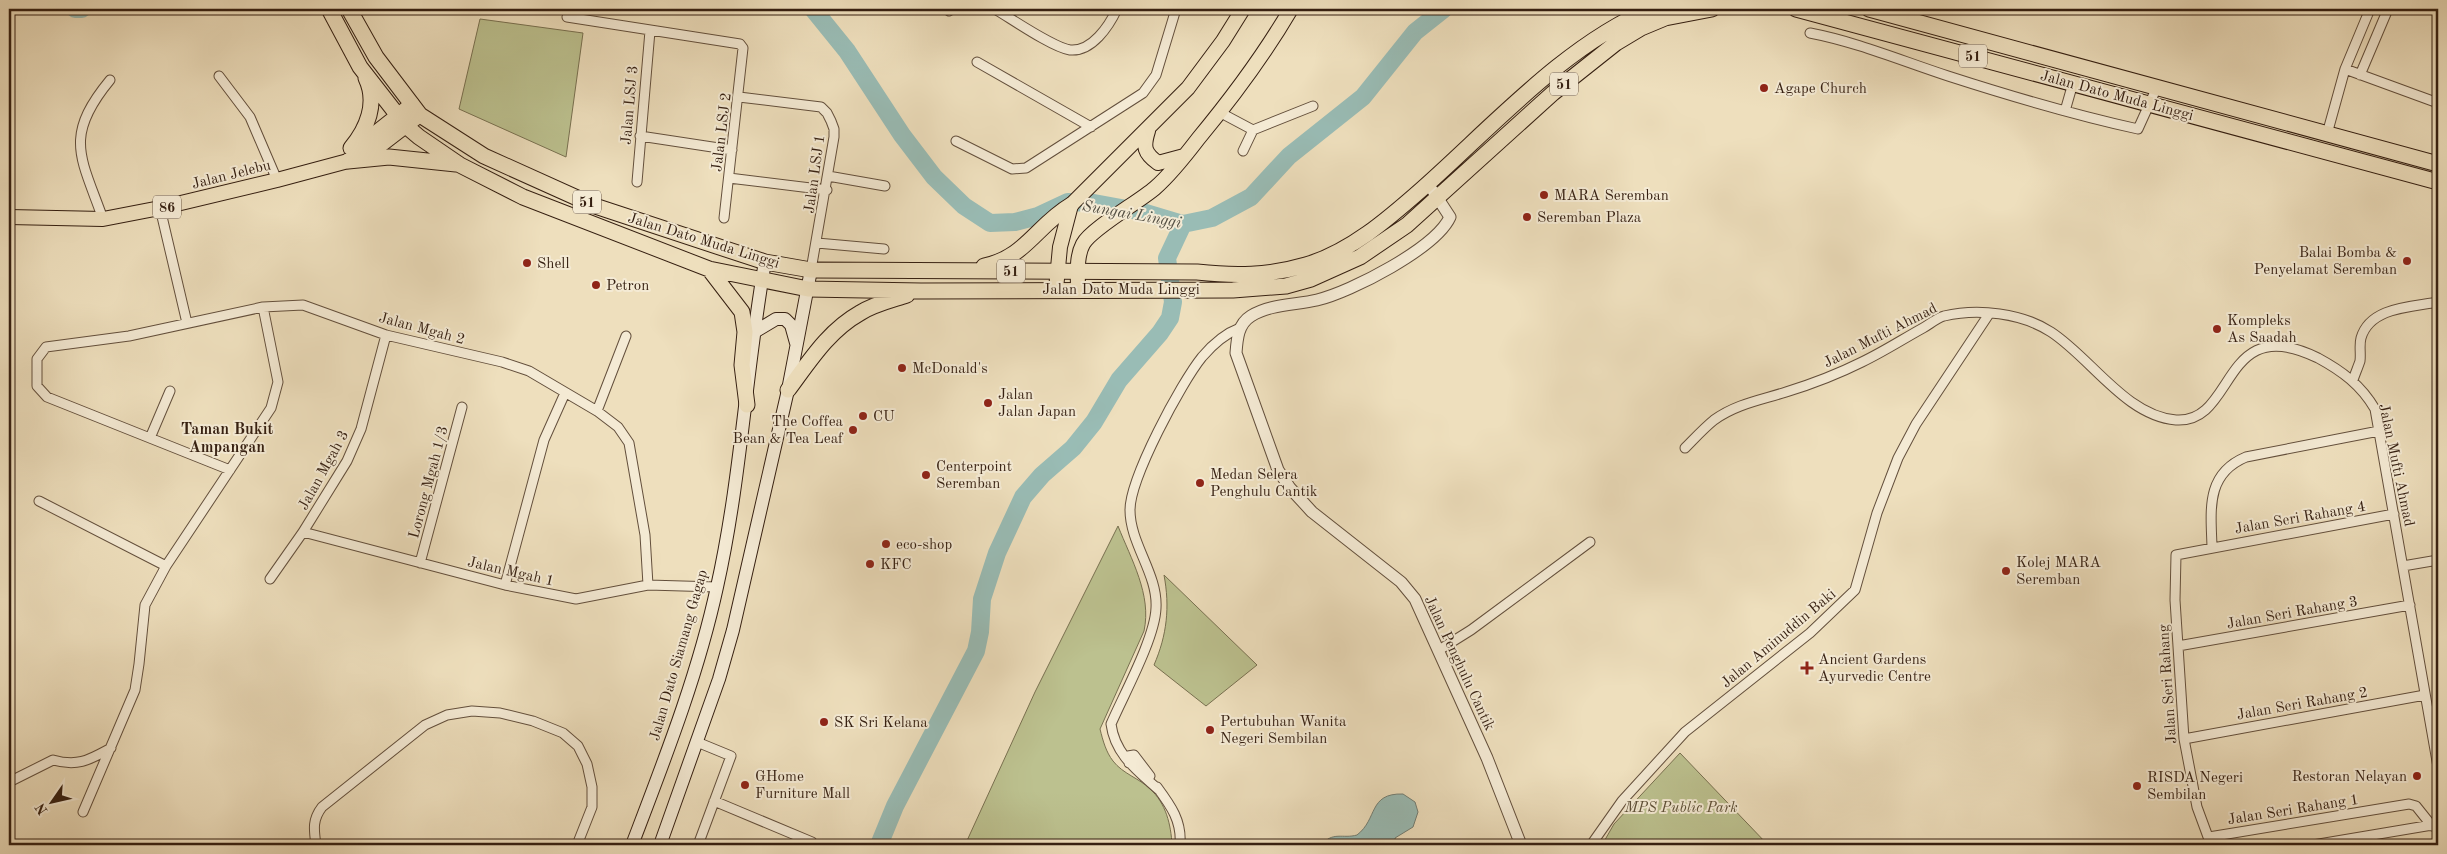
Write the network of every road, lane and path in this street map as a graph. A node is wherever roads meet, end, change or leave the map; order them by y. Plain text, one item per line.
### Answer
1 (329, 9) edge
2 (350, 9) edge
3 (995, 9) edge
4 (1117, 9) edge
5 (1176, 9) edge
6 (1243, 9) edge
7 (1291, 9) edge
8 (1651, 9) edge
9 (1712, 9) edge
10 (1796, 9) edge
11 (1870, 9) edge
12 (2370, 9) edge
13 (2388, 9) edge
14 (567, 17) dead end
15 (650, 31) junction
16 (1810, 32) dead end
17 (977, 62) dead end
18 (360, 67) junction
19 (2345, 69) junction
20 (2360, 75) junction
21 (219, 76) dead end
22 (110, 80) dead end
23 (2073, 83) junction
24 (2157, 87) junction
25 (739, 97) junction
26 (2438, 103) edge
27 (2150, 104) junction
28 (1313, 106) dead end
29 (416, 109) junction
30 (2065, 111) junction
31 (1221, 112) junction
32 (402, 121) junction
33 (1091, 127) junction
34 (1149, 130) junction
35 (1253, 130) junction
36 (2327, 134) junction
37 (640, 136) junction
38 (956, 141) dead end
39 (732, 150) junction
40 (1243, 150) dead end
41 (349, 154) junction
42 (1185, 156) junction
43 (2438, 164) edge
44 (460, 165) junction
45 (828, 176) junction
46 (729, 178) junction
47 (278, 180) junction
48 (637, 182) dead end
49 (2438, 182) edge
50 (1428, 184) junction
51 (885, 186) dead end
52 (827, 190) junction
53 (1439, 198) junction
54 (1071, 204) junction
55 (160, 208) junction
56 (9, 217) edge
57 (724, 218) dead end
58 (103, 220) junction
59 (817, 243) junction
60 (884, 249) dead end
61 (766, 262) junction
62 (710, 269) junction
63 (811, 270) junction
64 (965, 270) junction
65 (1056, 271) junction
66 (1078, 271) junction
67 (762, 281) junction
68 (1056, 289) junction
69 (1078, 289) junction
70 (808, 290) junction
71 (921, 291) junction
72 (2438, 302) edge
73 (263, 308) junction
74 (1990, 314) junction
75 (187, 323) junction
76 (1240, 328) junction
77 (756, 331) junction
78 (386, 335) junction
79 (626, 336) dead end
80 (797, 348) junction
81 (2354, 380) junction
82 (170, 390) dead end
83 (788, 390) junction
84 (565, 393) junction
85 (746, 405) junction
86 (462, 407) dead end
87 (597, 411) junction
88 (2379, 431) junction
89 (150, 438) junction
90 (1685, 448) dead end
91 (230, 470) junction
92 (39, 501) dead end
93 (2394, 514) junction
94 (303, 532) junction
95 (1590, 542) dead end
96 (2212, 547) junction
97 (2438, 560) edge
98 (420, 563) junction
99 (166, 566) junction
100 (2404, 566) junction
101 (270, 579) dead end
102 (505, 585) junction
103 (648, 585) junction
104 (717, 587) junction
105 (2410, 606) junction
106 (2178, 646) junction
107 (1439, 650) junction
108 (2425, 695) junction
109 (2184, 739) junction
110 (697, 742) junction
111 (111, 748) junction
112 (2438, 767) edge
113 (9, 782) edge
114 (714, 801) junction
115 (83, 812) dead end
116 (2435, 825) edge
117 (2210, 841) edge
118 (812, 844) edge
119 (316, 845) edge
120 (578, 845) edge
121 (632, 845) edge
122 (660, 845) edge
123 (698, 845) edge
124 (1180, 845) edge
125 (1521, 845) edge
126 (1591, 845) edge
127 (2313, 845) edge

1 - 18 highway, Jalan Dato Muda Linggi / 51
2 - 29 highway, Jalan Dato Muda Linggi / 51
3 - 4 street
5 - 33 street
6 - 34 main road
7 - 31 main road
8 - 50 highway, Jalan Dato Muda Linggi / 51
9 - 53 highway, Jalan Dato Muda Linggi / 51
10 - 23 highway, Jalan Dato Muda Linggi / 51
11 - 24 highway, Jalan Dato Muda Linggi / 51
12 - 19 street
13 - 20 street
14 - 15 street
15 - 25 street, Jalan LSJ 2
15 - 37 street, Jalan LSJ 3
16 - 30 street
17 - 33 street
18 - 32 highway, Jalan Dato Muda Linggi / 51
18 - 41 highway
19 - 20 street
19 - 36 street
20 - 26 street
21 - 47 street
22 - 58 street
23 - 27 highway, Jalan Dato Muda Linggi / 51
23 - 30 street
24 - 27 street
24 - 36 highway, Jalan Dato Muda Linggi / 51
25 - 39 street, Jalan LSJ 2
25 - 45 street, Jalan LSJ 1
27 - 30 street
27 - 49 highway, Jalan Dato Muda Linggi / 51
28 - 35 street
29 - 32 main road, Jalan Jelebu / 86
29 - 61 highway, Jalan Dato Muda Linggi / 51
31 - 35 street
31 - 42 main road
32 - 41 main road, Jalan Jelebu / 86
32 - 44 highway, Jalan Dato Muda Linggi / 51
33 - 38 street
34 - 42 main road
34 - 54 main road
35 - 40 street
36 - 43 highway, Jalan Dato Muda Linggi / 51
37 - 39 street
37 - 48 street, Jalan LSJ 3
39 - 46 street, Jalan LSJ 2
41 - 44 highway
41 - 47 main road, Jalan Jelebu / 86
42 - 66 main road
44 - 62 highway, Jalan Dato Muda Linggi / 51
45 - 51 street
45 - 52 street, Jalan LSJ 1
46 - 52 street
46 - 57 street, Jalan LSJ 2
47 - 55 main road, Jalan Jelebu / 86
50 - 53 street
50 - 66 highway, Jalan Dato Muda Linggi / 51
52 - 59 street, Jalan LSJ 1
53 - 69 highway, Jalan Dato Muda Linggi / 51
53 - 76 street
54 - 64 highway
54 - 65 main road
55 - 58 main road, Jalan Jelebu / 86
55 - 75 street
56 - 58 main road, Jalan Jelebu / 86
59 - 60 street
59 - 63 street, Jalan LSJ 1
61 - 63 highway, Jalan Dato Muda Linggi / 51
61 - 67 main road, Jalan Dato Siamang Gagap
62 - 67 highway, Jalan Dato Muda Linggi / 51
62 - 85 highway
63 - 64 highway, Jalan Dato Muda Linggi / 51
63 - 70 main road
64 - 65 highway, Jalan Dato Muda Linggi / 51
65 - 66 highway, Jalan Dato Muda Linggi / 51
65 - 68 main road
66 - 69 main road
67 - 70 highway, Jalan Dato Muda Linggi / 51
67 - 77 main road, Jalan Dato Siamang Gagap
68 - 69 highway, Jalan Dato Muda Linggi / 51
68 - 71 highway, Jalan Dato Muda Linggi / 51
70 - 71 highway, Jalan Dato Muda Linggi / 51
70 - 80 main road
71 - 83 highway
72 - 81 street
73 - 75 street, Jalan Mgah 2
73 - 78 street, Jalan Mgah 2
73 - 91 street
74 - 81 street, Jalan Mufti Ahmad
74 - 90 street, Jalan Mufti Ahmad
74 - 126 street, Jalan Aminuddin Baki
75 - 89 street, Jalan Mgah 2
76 - 107 street, Jalan Penghulu Cantik
76 - 124 street
77 - 80 main road
77 - 85 main road, Jalan Dato Siamang Gagap
78 - 84 street, Jalan Mgah 2
78 - 94 street, Jalan Mgah 3
79 - 87 street
80 - 83 main road
81 - 88 street, Jalan Mufti Ahmad
82 - 89 street
83 - 110 main road
84 - 87 street, Jalan Mgah 2
84 - 102 street
85 - 104 main road, Jalan Dato Siamang Gagap
86 - 98 street, Lorong Mgah 1/3
87 - 103 street, Jalan Mgah 2
88 - 93 street, Jalan Mufti Ahmad
88 - 96 street
89 - 91 street
91 - 99 street
92 - 99 street
93 - 96 street, Jalan Seri Rahang 4
93 - 100 street, Jalan Mufti Ahmad
94 - 98 street, Jalan Mgah 1
94 - 101 street, Jalan Mgah 3
95 - 107 street
96 - 106 street, Jalan Seri Rahang
97 - 100 street
98 - 102 street, Jalan Mgah 1
99 - 111 street
100 - 105 street, Jalan Mufti Ahmad
102 - 103 street, Jalan Mgah 1
103 - 104 street, Jalan Mgah 1
104 - 121 main road, Jalan Dato Siamang Gagap
105 - 106 street, Jalan Seri Rahang 3
105 - 108 street, Jalan Mufti Ahmad
106 - 109 street, Jalan Seri Rahang
107 - 125 street, Jalan Penghulu Cantik
108 - 109 street, Jalan Seri Rahang 2
108 - 112 street, Jalan Mufti Ahmad
109 - 117 street, Jalan Seri Rahang
110 - 114 street
110 - 122 main road
111 - 113 street
111 - 115 street
114 - 118 street
114 - 123 street
116 - 117 street, Jalan Seri Rahang 1
116 - 127 street
119 - 120 street

